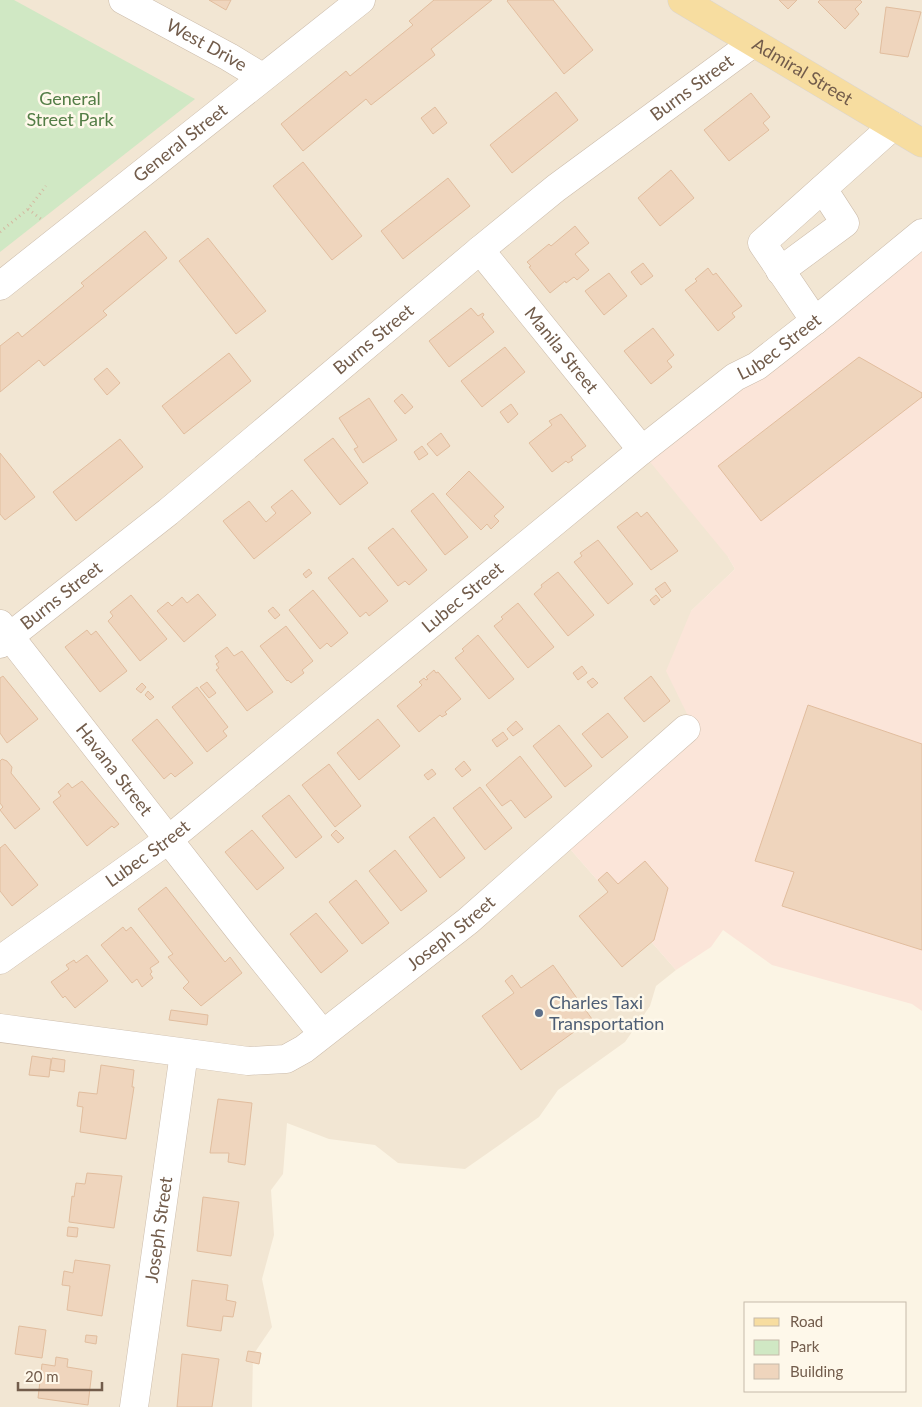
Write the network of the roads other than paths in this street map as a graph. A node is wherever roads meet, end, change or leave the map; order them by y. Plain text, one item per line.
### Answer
1 (123, 0) edge
2 (361, 0) edge
3 (682, 0) edge
4 (753, 43) junction
5 (262, 78) junction
6 (894, 126) junction
7 (922, 143) edge
8 (823, 189) junction
9 (922, 233) edge
10 (480, 250) junction
11 (780, 271) junction
12 (0, 286) edge
13 (815, 321) junction
14 (642, 450) junction
15 (3, 635) edge
16 (686, 729) dead end
17 (168, 840) junction
18 (0, 960) edge
19 (0, 1028) edge
20 (322, 1033) junction
21 (184, 1053) junction
22 (134, 1407) edge

1 - 5 street, West Drive
2 - 5 street, General Street
3 - 4 main road, Admiral Street
4 - 6 main road, Admiral Street
4 - 10 street, Burns Street
5 - 12 street, General Street
6 - 7 main road, Admiral Street
6 - 8 street
8 - 11 street
8 - 11 street
9 - 13 street, Lubec Street
10 - 14 street, Manila Street
10 - 15 street, Burns Street
11 - 13 street
13 - 14 street, Lubec Street
14 - 17 street, Lubec Street
15 - 17 street, Havana Street
16 - 20 street, Joseph Street
17 - 18 street, Lubec Street
17 - 20 street, Havana Street
19 - 21 street, Joseph Street
20 - 21 street, Joseph Street
21 - 22 street, Joseph Street

